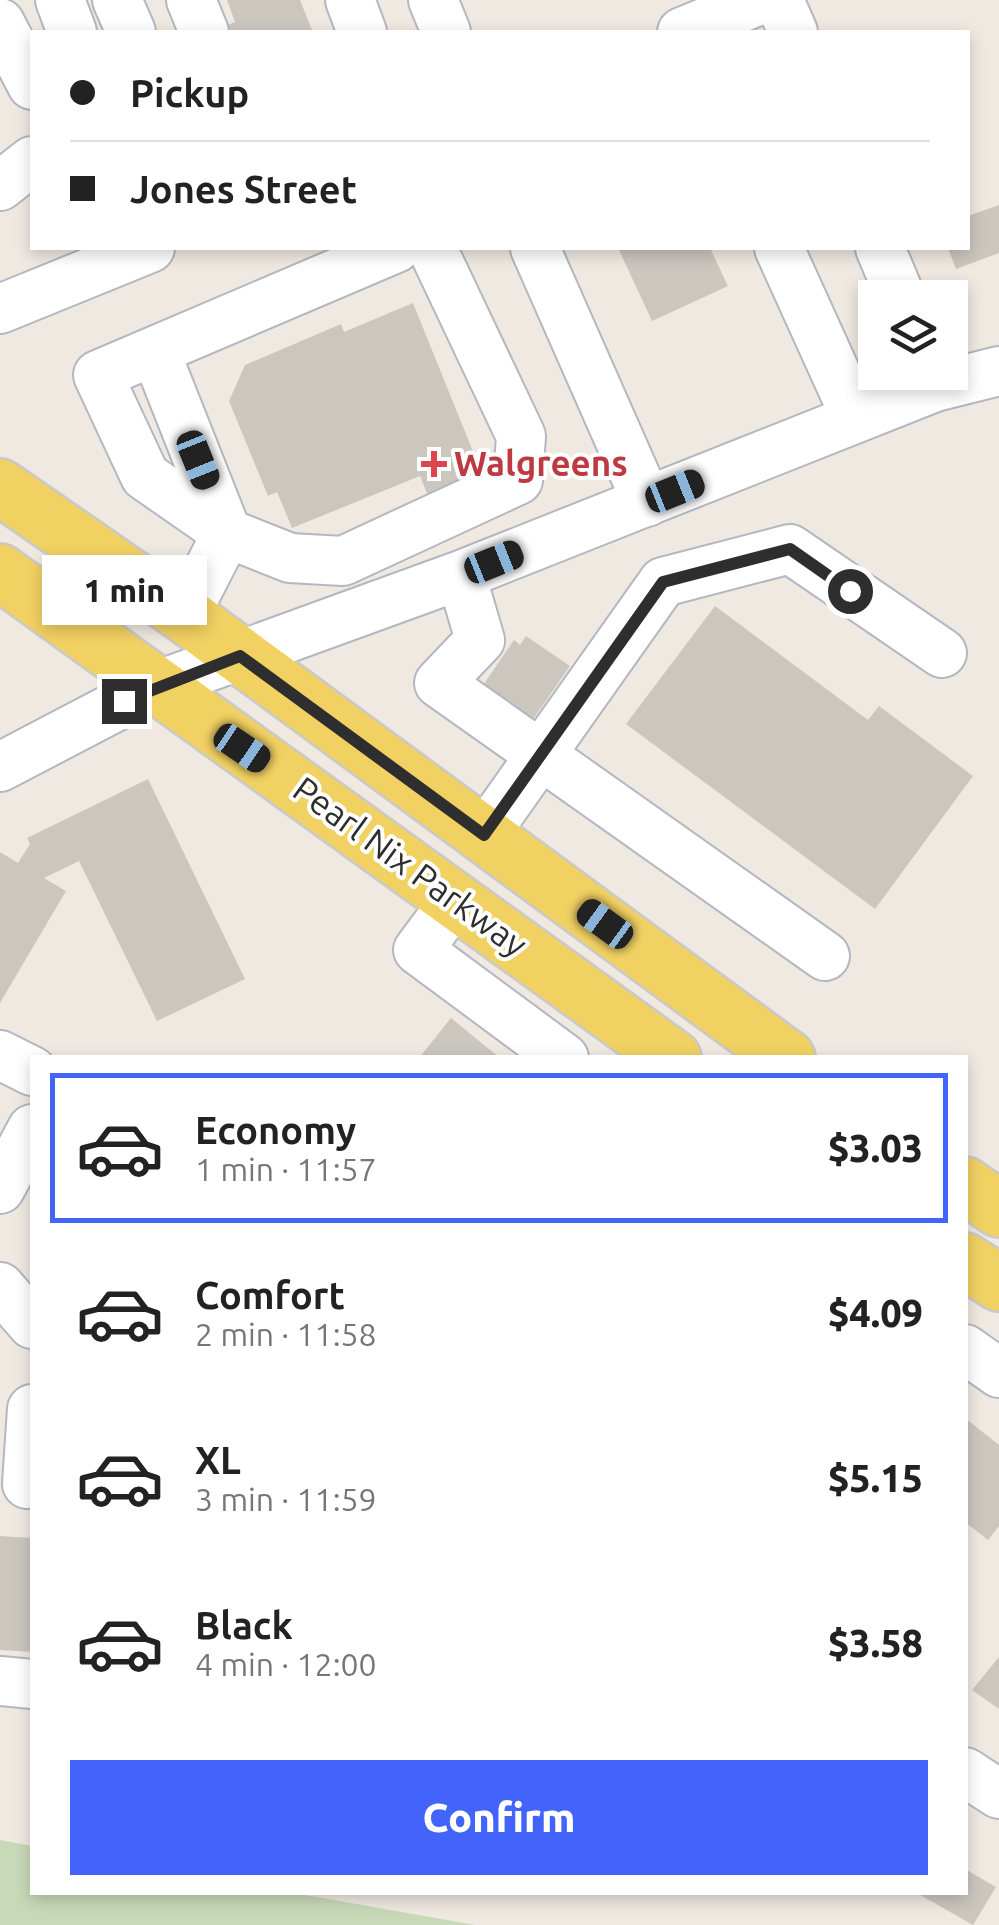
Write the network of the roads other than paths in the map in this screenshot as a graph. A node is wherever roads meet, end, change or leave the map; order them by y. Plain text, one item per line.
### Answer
1 (60, 0) edge
2 (118, 0) edge
3 (191, 0) edge
4 (350, 0) edge
5 (433, 0) edge
6 (760, 0) edge
7 (779, 0) edge
8 (0, 23) edge
9 (71, 30) edge
10 (130, 30) edge
11 (203, 30) edge
12 (361, 30) edge
13 (445, 30) edge
14 (687, 30) edge
15 (791, 30) edge
16 (30, 82) edge
17 (30, 163) edge
18 (0, 186) edge
19 (145, 250) edge
20 (391, 250) edge
21 (433, 250) edge
22 (536, 250) edge
23 (780, 250) edge
24 (881, 250) edge
25 (893, 280) edge
26 (0, 309) edge
27 (155, 351) junction
28 (999, 371) edge
29 (968, 375) edge
30 (912, 390) edge
31 (856, 418) junction
32 (0, 487) edge
33 (648, 502) junction
34 (228, 533) junction
35 (0, 572) edge
36 (462, 575) junction
37 (184, 615) junction
38 (942, 653) dead end
39 (240, 656) junction
40 (153, 686) junction
41 (544, 755) junction
42 (0, 767) edge
43 (484, 835) junction
44 (456, 899) junction
45 (825, 956) dead end
46 (0, 1055) edge
47 (560, 1055) edge
48 (669, 1055) edge
49 (783, 1055) edge
50 (30, 1070) edge
51 (30, 1133) edge
52 (968, 1187) edge
53 (0, 1189) edge
54 (999, 1209) edge
55 (968, 1263) edge
56 (999, 1283) edge
57 (0, 1286) edge
58 (30, 1322) edge
59 (968, 1350) edge
60 (999, 1373) edge
61 (30, 1420) edge
62 (20, 1483) edge
63 (0, 1681) edge
64 (30, 1684) edge
65 (968, 1774) edge
66 (999, 1794) edge

1 - 9 street
2 - 10 street
3 - 11 street
4 - 12 street
5 - 13 street
6 - 14 street
7 - 15 street
8 - 16 street
17 - 18 street
19 - 26 street
20 - 27 street
21 - 34 street
22 - 33 street
23 - 31 street
24 - 25 street
27 - 34 street
27 - 34 street
28 - 29 street
30 - 31 street
31 - 33 street
32 - 37 main road, Pearl Nix Parkway
33 - 36 street
34 - 37 street
35 - 40 main road, Pearl Nix Parkway
36 - 39 street
36 - 41 street
37 - 39 main road, Pearl Nix Parkway
38 - 41 street
39 - 40 street
39 - 43 main road, Pearl Nix Parkway
40 - 42 street
40 - 44 main road, Pearl Nix Parkway
41 - 43 street
41 - 45 street
43 - 49 main road, Pearl Nix Parkway
44 - 47 street
44 - 48 main road, Pearl Nix Parkway
46 - 50 street
51 - 53 street
52 - 54 main road
55 - 56 main road
57 - 58 street
59 - 60 street
61 - 62 street
63 - 64 street
65 - 66 street

